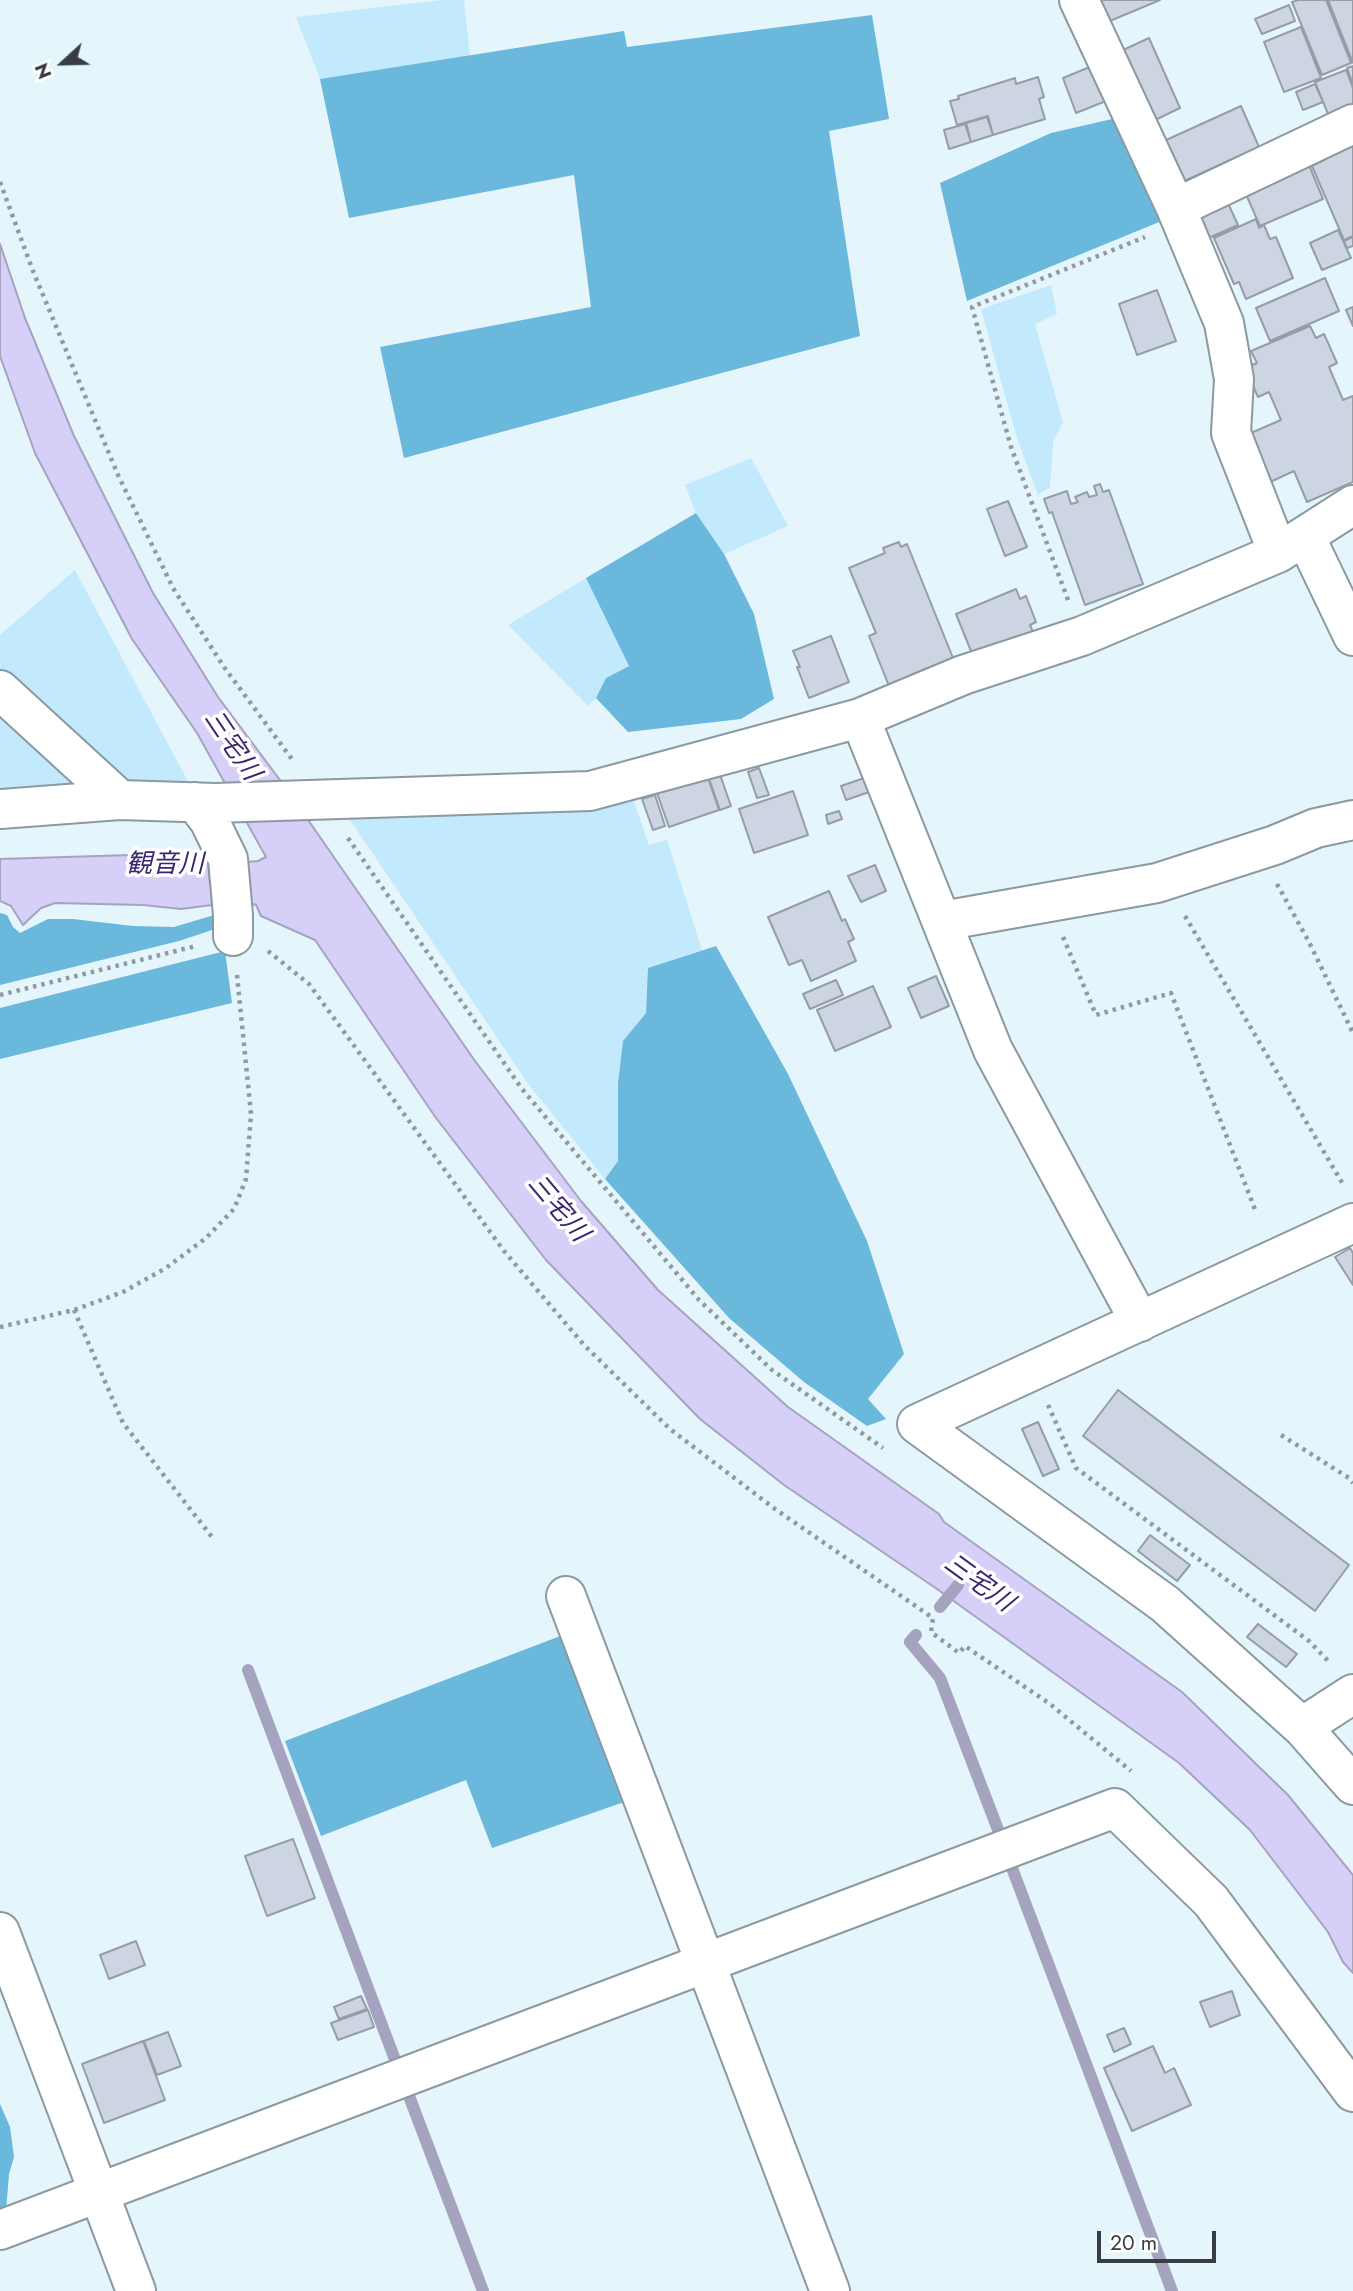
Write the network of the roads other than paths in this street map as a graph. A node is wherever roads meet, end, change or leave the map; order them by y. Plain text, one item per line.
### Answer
1 (1079, 0) edge
2 (1353, 124) edge
3 (1179, 215) junction
4 (1353, 505) edge
5 (1292, 545) junction
6 (1353, 636) edge
7 (0, 690) edge
8 (860, 718) junction
9 (120, 800) junction
10 (205, 802) junction
11 (0, 809) edge
12 (1353, 820) edge
13 (942, 921) junction
14 (233, 925) road end
15 (1349, 1206) edge
16 (1140, 1322) junction
17 (566, 1596) dead end
18 (1344, 1682) edge
19 (1302, 1727) junction
20 (1353, 1785) edge
21 (0, 1932) edge
22 (705, 1963) junction
23 (1353, 2092) edge
24 (98, 2193) junction
25 (0, 2230) edge
26 (136, 2291) edge
27 (830, 2291) edge

1 - 3 street
2 - 3 street
3 - 5 street
4 - 5 street
5 - 6 street
5 - 8 street
7 - 9 street
8 - 10 street
8 - 13 street
9 - 10 street
9 - 11 street
10 - 14 street
12 - 13 street
13 - 16 street
15 - 16 street
16 - 19 street
17 - 22 street
18 - 19 street
19 - 20 street
21 - 24 street
22 - 23 street
22 - 24 street
22 - 27 street
24 - 25 street
24 - 26 street

